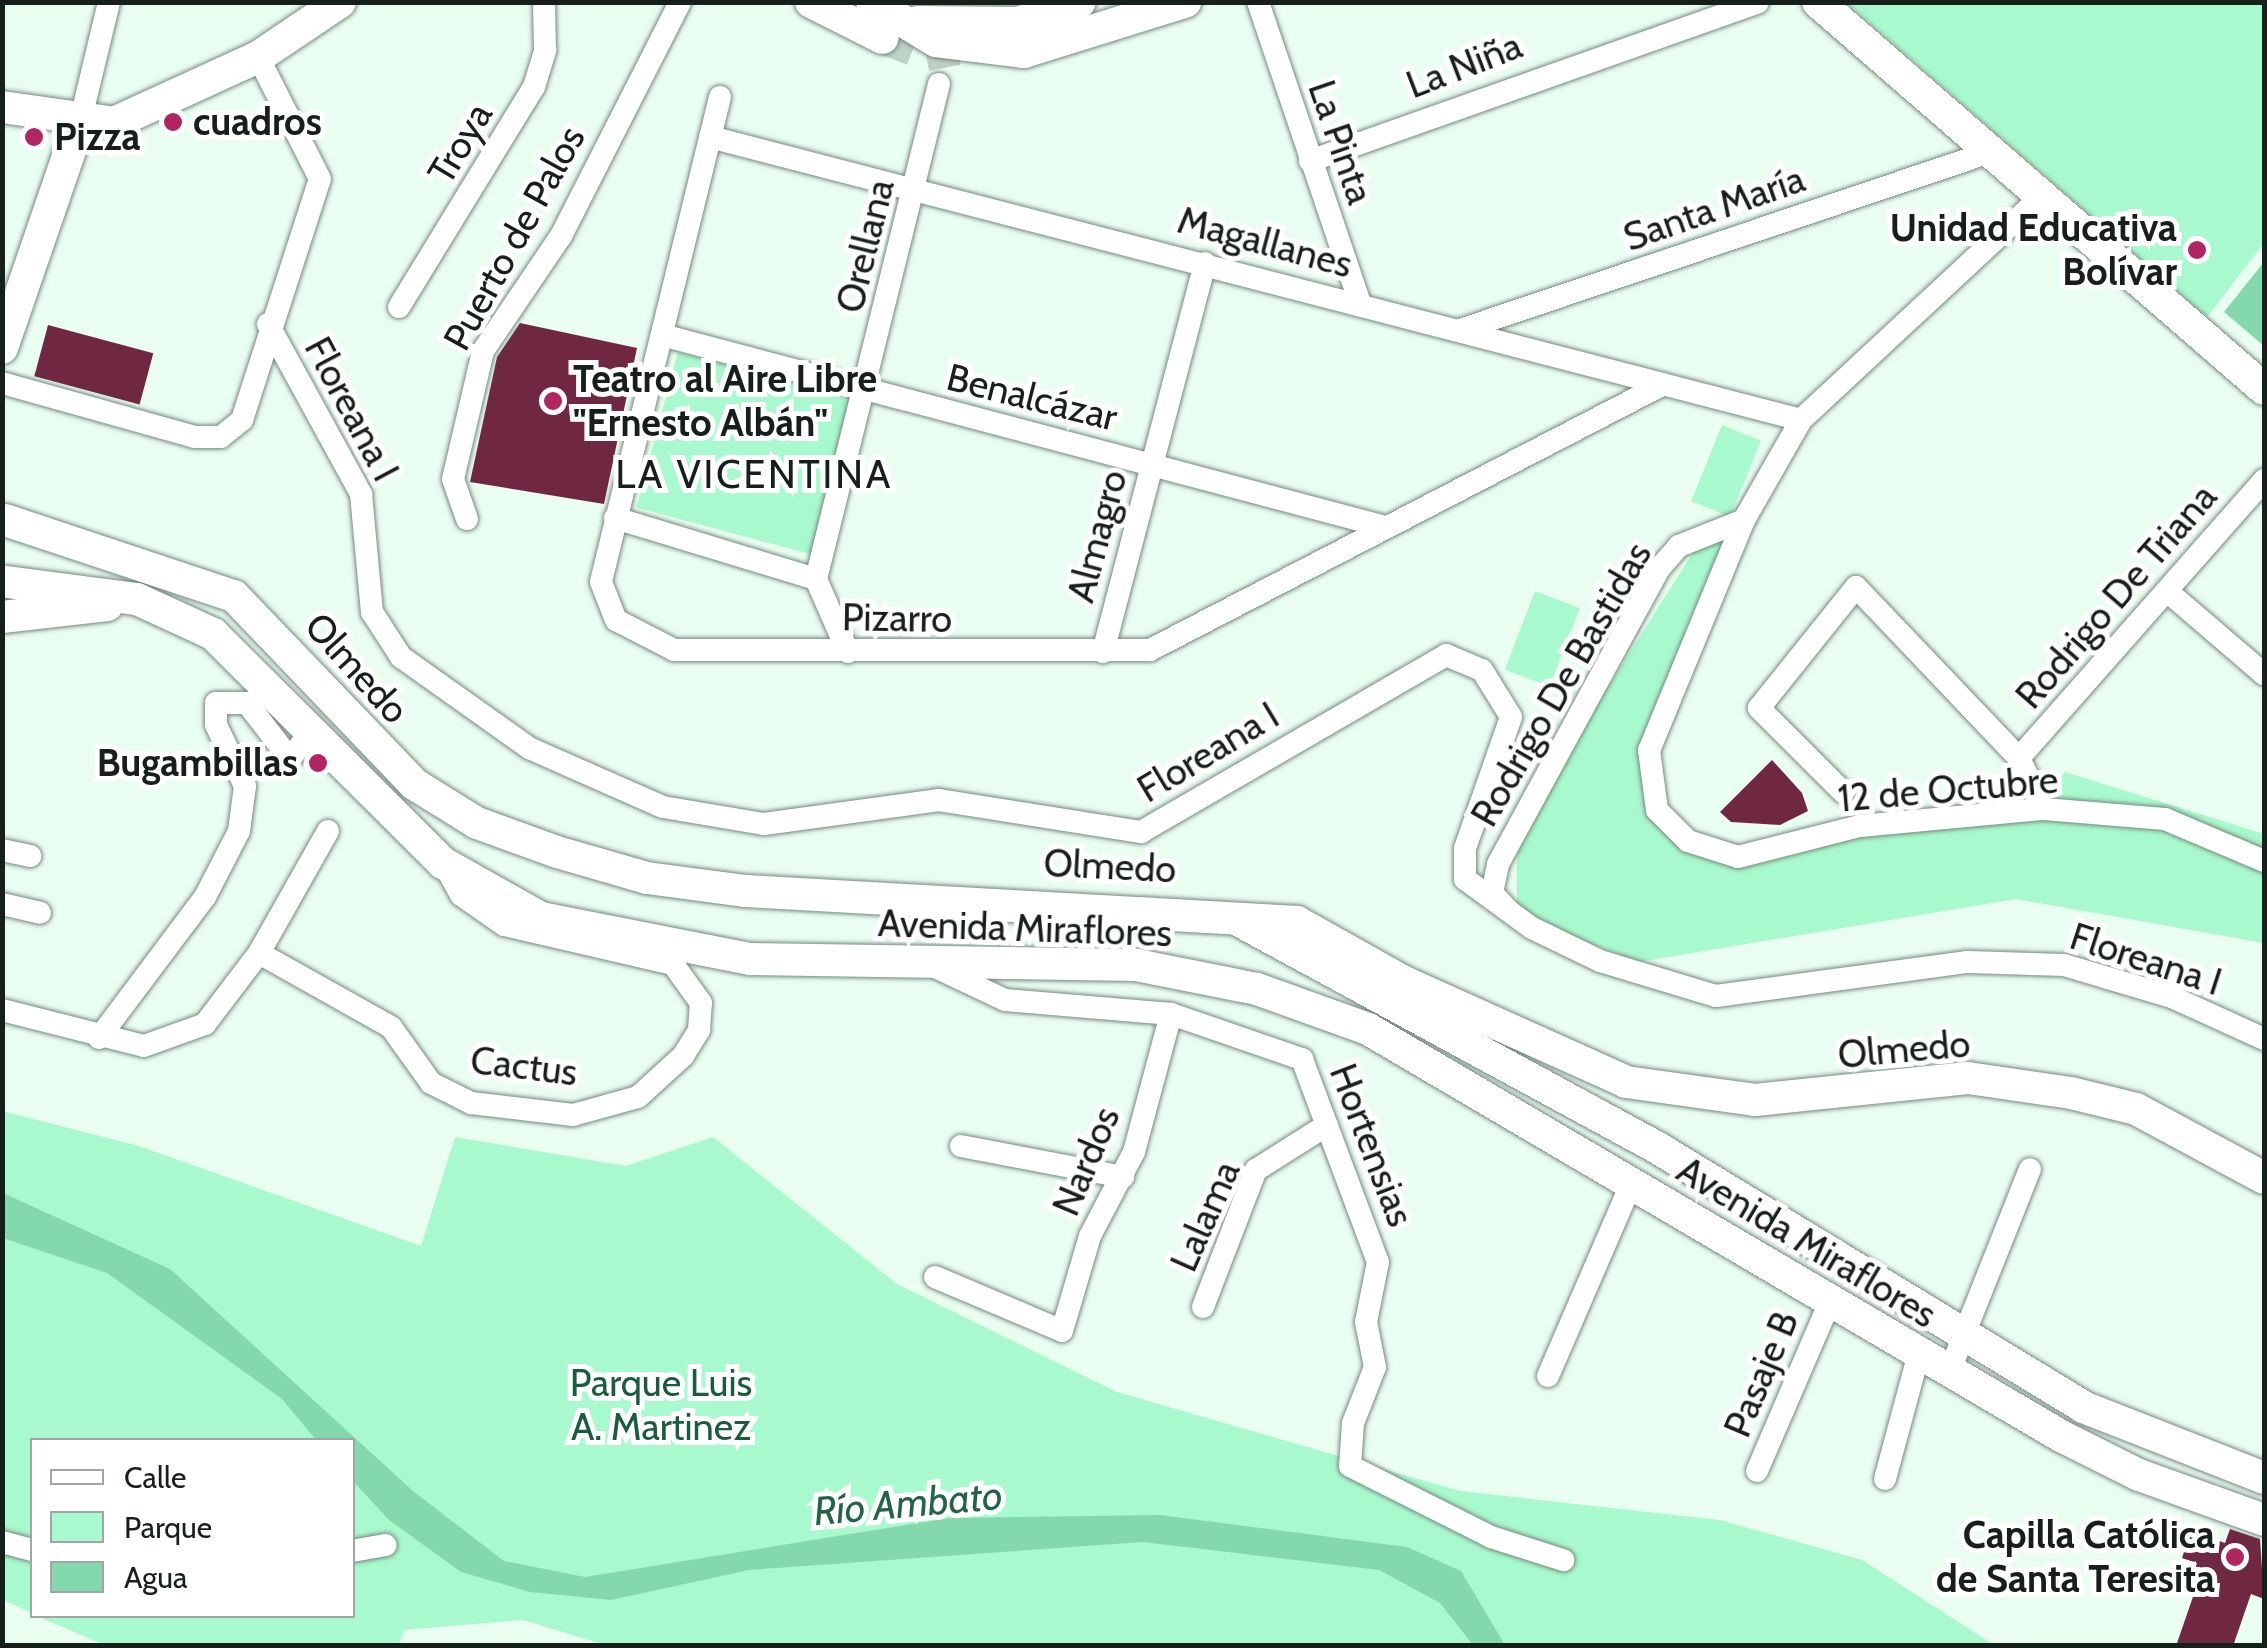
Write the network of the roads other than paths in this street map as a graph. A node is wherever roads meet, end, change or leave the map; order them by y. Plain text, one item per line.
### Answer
1 (109, 2) edge
2 (340, 2) edge
3 (544, 2) edge
4 (680, 2) edge
5 (811, 2) edge
6 (1137, 2) edge
7 (1186, 2) edge
8 (1258, 2) edge
9 (1758, 2) edge
10 (1818, 2) edge
11 (1078, 14) edge
12 (883, 19) edge
13 (258, 56) junction
14 (939, 84) dead end
15 (2, 90) edge
16 (720, 96) dead end
17 (2, 106) edge
18 (81, 118) junction
19 (710, 137) junction
20 (1990, 152) junction
21 (1310, 161) junction
22 (916, 188) junction
23 (2043, 195) junction
24 (1205, 263) junction
25 (1360, 304) junction
26 (399, 308) dead end
27 (268, 324) junction
28 (1460, 330) junction
29 (662, 335) junction
30 (2, 348) edge
31 (2, 383) edge
32 (1662, 385) junction
33 (2264, 389) edge
34 (866, 391) junction
35 (1801, 420) junction
36 (1152, 463) junction
37 (2264, 480) edge
38 (615, 518) junction
39 (4, 519) edge
40 (467, 520) dead end
41 (1744, 520) junction
42 (1385, 527) junction
43 (816, 579) junction
44 (5, 584) edge
45 (2167, 591) junction
46 (137, 600) junction
47 (2, 617) edge
48 (848, 652) junction
49 (1103, 652) junction
50 (2264, 674) edge
51 (309, 734) junction
52 (2019, 758) junction
53 (1843, 792) dead end
54 (2044, 809) junction
55 (328, 831) dead end
56 (2, 850) edge
57 (30, 856) dead end
58 (2264, 861) edge
59 (444, 863) junction
60 (2, 904) edge
61 (1224, 912) junction
62 (40, 914) dead end
63 (1512, 915) junction
64 (260, 953) junction
65 (924, 962) junction
66 (2, 1010) edge
67 (1171, 1014) junction
68 (99, 1038) junction
69 (2264, 1039) edge
70 (1327, 1124) junction
71 (961, 1146) dead end
72 (2030, 1169) dead end
73 (1123, 1177) junction
74 (2264, 1178) edge
75 (1631, 1184) junction
76 (935, 1277) dead end
77 (1874, 1286) junction
78 (1828, 1304) junction
79 (1203, 1307) dead end
80 (1860, 1321) junction
81 (1963, 1338) junction
82 (1918, 1357) junction
83 (1950, 1370) junction
84 (1548, 1376) dead end
85 (1758, 1471) dead end
86 (2264, 1478) edge
87 (1885, 1479) dead end
88 (2264, 1520) edge
89 (2, 1542) edge
90 (385, 1545) dead end
91 (30, 1549) edge
92 (355, 1550) edge
93 (1563, 1560) dead end

1 - 18 street
2 - 13 main road
3 - 26 street, Troya
4 - 40 street, Puerto de Palos
5 - 12 main road
6 - 11 main road
7 - 12 main road
8 - 21 street, La Pinta
9 - 21 street, La Niña
10 - 20 main road
11 - 12 main road
13 - 18 main road
13 - 27 street, Floreana I
14 - 22 street, Orellana
15 - 18 main road
16 - 19 street, Pizarro
17 - 18 main road
18 - 30 main road
19 - 22 street, Magallanes
19 - 29 street, Pizarro
20 - 23 main road
20 - 28 street, Santa María
21 - 25 street, La Pinta
22 - 24 street, Magallanes
22 - 34 street, Orellana
23 - 33 main road
23 - 35 street, 12 de Octubre
24 - 25 street, Magallanes
24 - 36 street, Almagro
25 - 28 street, Magallanes
27 - 31 street
27 - 63 street, Floreana I
28 - 32 street, Magallanes
29 - 34 street, Benalcázar
29 - 38 street, Pizarro
32 - 35 street, Magallanes
32 - 42 street, Pizarro
34 - 36 street, Benalcázar
34 - 43 street, Orellana
35 - 41 street, 12 de Octubre
36 - 42 street, Benalcázar
36 - 49 street, Almagro
37 - 45 street, Rodrigo De Triana
38 - 43 street
38 - 48 street, Pizarro
39 - 44 main road
39 - 61 main road, Olmedo
41 - 54 street, 12 de Octubre
41 - 63 street, Rodrigo De Bastidas
42 - 49 street, Pizarro
43 - 48 street
44 - 46 main road, Avenida Miraflores
45 - 50 street
45 - 52 street, Rodrigo De Triana
46 - 47 main road
46 - 51 main road, Avenida Miraflores
48 - 49 street, Pizarro
51 - 59 main road, Avenida Miraflores
51 - 68 street
52 - 53 street
52 - 54 street
54 - 58 street, 12 de Octubre
55 - 64 street
56 - 57 street
59 - 64 street, Cactus
59 - 65 main road, Avenida Miraflores
60 - 62 street
61 - 74 main road, Olmedo
61 - 77 main road, Avenida Miraflores
63 - 69 street, Floreana I
64 - 68 street
65 - 67 street, Hortensias
65 - 75 main road, Avenida Miraflores
66 - 68 street
67 - 70 street, Hortensias
67 - 73 street, Nardos
70 - 79 street, Lalama
70 - 93 street, Hortensias
71 - 73 street
72 - 81 street
73 - 76 street, Nardos
75 - 78 main road, Avenida Miraflores
75 - 84 street
77 - 80 street
77 - 81 main road, Avenida Miraflores
78 - 80 main road, Avenida Miraflores
78 - 85 street, Pasaje B
80 - 82 main road, Avenida Miraflores
81 - 83 street
81 - 86 main road, Avenida Miraflores
82 - 83 main road, Avenida Miraflores
82 - 87 street
83 - 88 main road, Avenida Miraflores
89 - 91 street
90 - 92 street

